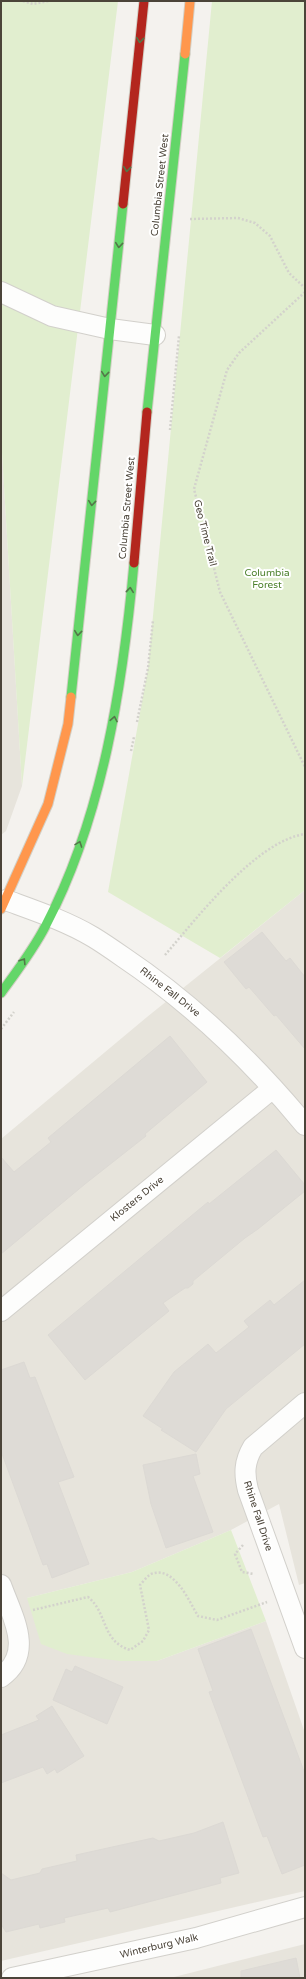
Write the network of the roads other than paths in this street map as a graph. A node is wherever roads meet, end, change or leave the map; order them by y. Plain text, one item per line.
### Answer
1 (144, 1) edge
2 (190, 1) edge
3 (1, 292) edge
4 (110, 329) junction
5 (154, 335) junction
6 (4, 904) edge
7 (50, 917) junction
8 (1, 993) edge
9 (273, 1088) junction
10 (305, 1125) edge
11 (1, 1311) edge
12 (305, 1404) edge
13 (1, 1585) edge
14 (305, 1648) edge
15 (1, 1677) edge
16 (305, 1907) edge
17 (12, 1978) edge

1 -> 4 main road
2 - 5 main road, Columbia Street West
3 - 4 street
4 - 5 street
4 -> 6 main road
7 -> 5 main road, Columbia Street West
6 - 7 street, Rhine Fall Drive
8 -> 7 main road, Columbia Street West
7 - 9 street, Rhine Fall Drive
9 - 10 street, Rhine Fall Drive
9 - 11 street, Klosters Drive
12 - 14 street, Rhine Fall Drive
13 - 15 street
16 - 17 street, Winterburg Walk

